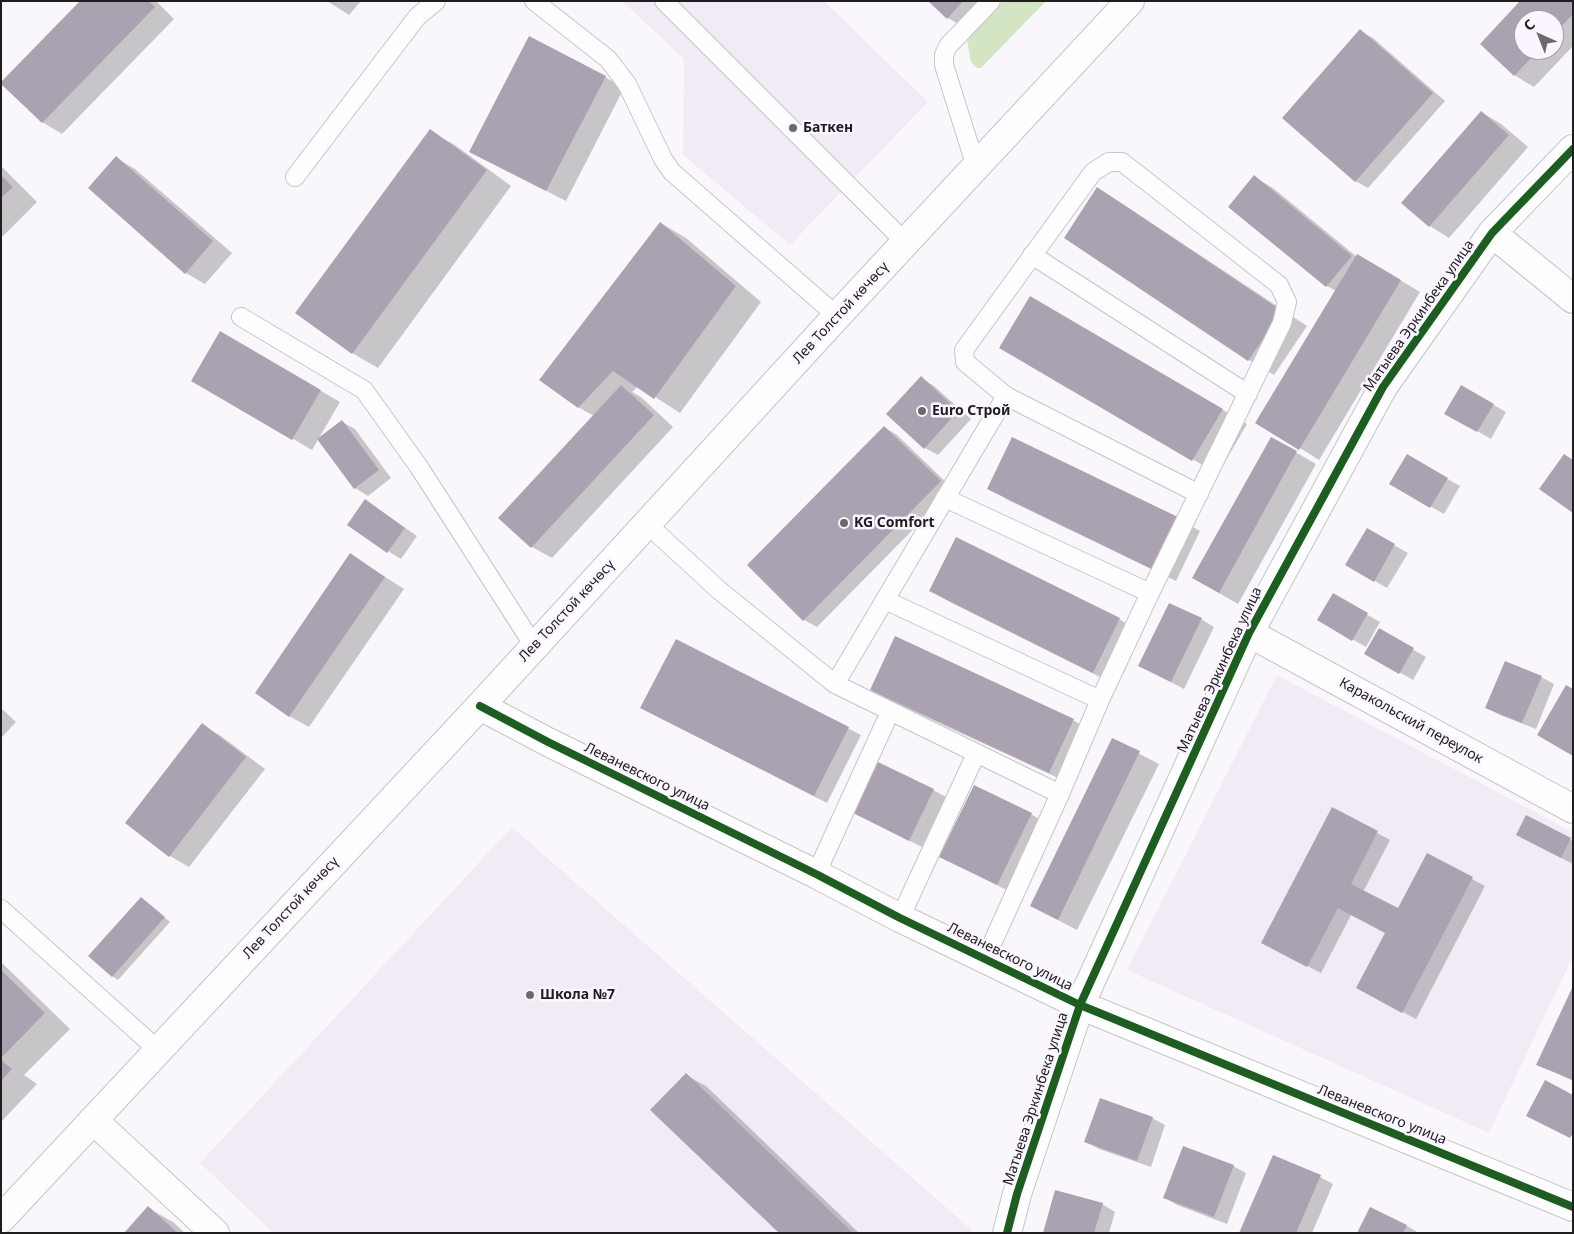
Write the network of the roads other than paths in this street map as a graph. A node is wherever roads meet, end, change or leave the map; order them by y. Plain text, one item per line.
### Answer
1 (436, 1) edge
2 (534, 1) edge
3 (664, 1) edge
4 (991, 1) edge
5 (1130, 1) edge
6 (1573, 149) edge
7 (976, 167) junction
8 (294, 177) dead end
9 (1492, 233) junction
10 (906, 243) junction
11 (1032, 256) junction
12 (1573, 298) edge
13 (242, 316) dead end
14 (837, 316) junction
15 (1248, 394) junction
16 (1006, 396) junction
17 (1199, 494) junction
18 (945, 498) junction
19 (647, 524) junction
20 (1150, 593) junction
21 (885, 600) junction
22 (1249, 633) junction
23 (534, 646) junction
24 (835, 684) junction
25 (1100, 700) junction
26 (480, 706) junction
27 (890, 712) junction
28 (976, 754) junction
29 (1060, 794) junction
30 (1573, 809) edge
31 (816, 874) junction
32 (1, 909) edge
33 (900, 918) junction
34 (985, 959) junction
35 (1080, 1005) junction
36 (158, 1050) junction
37 (93, 1120) junction
38 (1573, 1207) edge
39 (1, 1219) edge
40 (216, 1233) edge
41 (1007, 1233) edge

1 - 8 lane
2 - 14 lane
3 - 10 lane
4 - 7 lane
5 - 7 street, Лев Толстой көчөсү
6 - 9 street, Матыева Эркинбека улица
7 - 10 street, Лев Толстой көчөсү
9 - 12 street
9 - 22 street, Матыева Эркинбека улица
10 - 14 street, Лев Толстой көчөсү
11 - 15 lane
11 - 15 lane
11 - 16 lane
13 - 23 lane
14 - 19 street, Лев Толстой көчөсү
15 - 17 lane
16 - 17 lane
16 - 18 lane
17 - 20 lane
18 - 20 lane
18 - 21 lane
19 - 23 street, Лев Толстой көчөсү
19 - 24 lane
20 - 25 lane
21 - 24 lane
21 - 25 lane
22 - 30 street, Каракольский переулок
22 - 35 street, Матыева Эркинбека улица
23 - 26 street, Лев Толстой көчөсү
24 - 27 lane
25 - 29 lane
26 - 31 street, Леваневского улица
26 - 36 street, Лев Толстой көчөсү
27 - 28 lane
27 - 31 lane
28 - 29 lane
28 - 33 lane
29 - 34 lane
31 - 33 street, Леваневского улица
32 - 36 lane
33 - 34 street, Леваневского улица
34 - 35 street, Леваневского улица
35 - 38 street, Леваневского улица
35 - 41 street, Матыева Эркинбека улица
36 - 37 street, Лев Толстой көчөсү
37 - 39 street, Лев Толстой көчөсү
37 - 40 street

